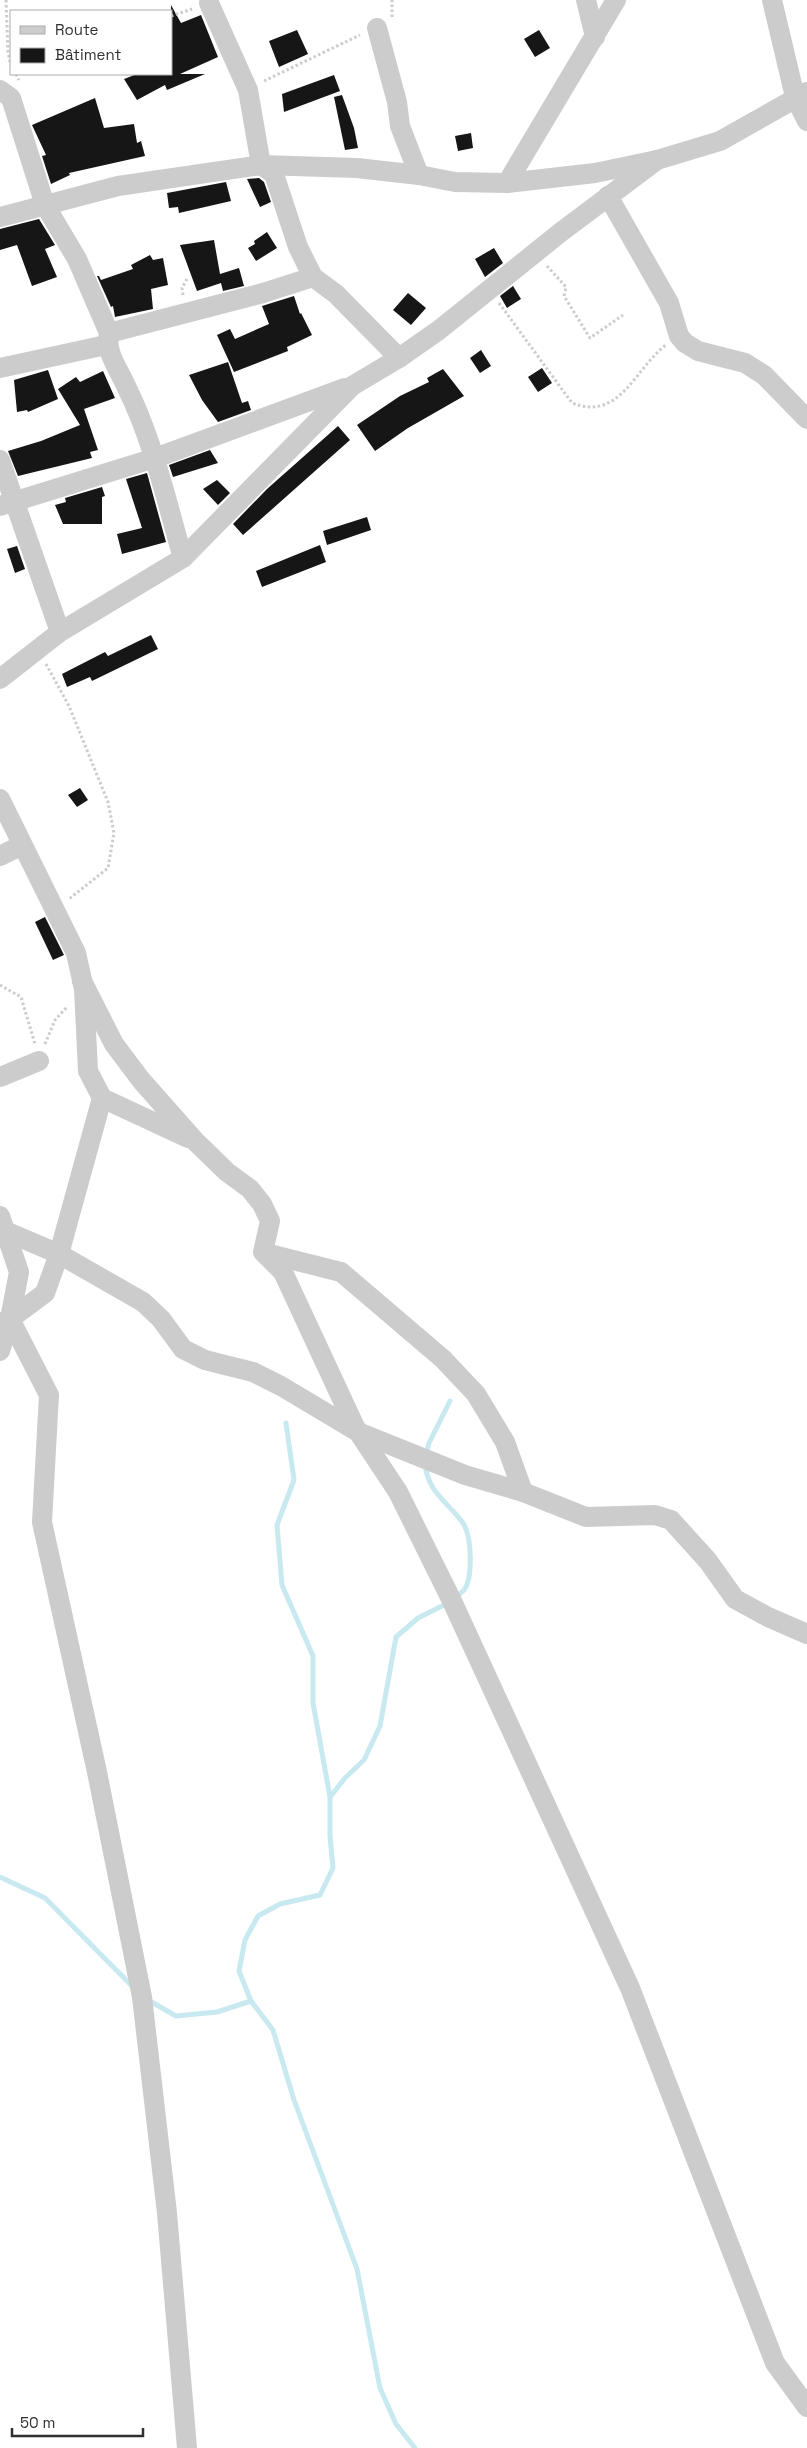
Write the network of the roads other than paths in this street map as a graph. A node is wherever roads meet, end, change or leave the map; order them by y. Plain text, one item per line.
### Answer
1 (586, 0) edge
2 (616, 0) edge
3 (772, 0) edge
4 (209, 4) dead end
5 (377, 28) road end
6 (595, 37) junction
7 (0, 90) edge
8 (801, 95) edge
9 (807, 121) edge
10 (657, 160) junction
11 (261, 165) junction
12 (419, 175) junction
13 (507, 183) junction
14 (608, 196) junction
15 (45, 205) junction
16 (0, 217) edge
17 (313, 277) junction
18 (107, 339) junction
19 (399, 358) junction
20 (0, 368) edge
21 (352, 386) junction
22 (807, 419) edge
23 (155, 458) junction
24 (0, 460) edge
25 (8, 504) edge
26 (183, 558) junction
27 (60, 632) junction
28 (0, 679) edge
29 (0, 799) edge
30 (22, 845) junction
31 (0, 856) edge
32 (82, 981) junction
33 (38, 1061) road end
34 (0, 1077) edge
35 (102, 1098) junction
36 (195, 1141) junction
37 (2, 1224) edge
38 (263, 1252) junction
39 (59, 1254) junction
40 (5, 1321) edge
41 (0, 1351) edge
42 (358, 1432) junction
43 (523, 1492) junction
44 (807, 1634) edge
45 (807, 2407) edge
46 (187, 2448) edge

1 - 6 street
2 - 6 street
3 - 8 street
4 - 11 street
5 - 12 street
6 - 13 street
7 - 15 street
8 - 9 street
8 - 10 street
10 - 13 street
10 - 14 street
11 - 12 street
11 - 15 street
11 - 17 street
12 - 13 street
14 - 19 street
14 - 22 street
15 - 16 street
15 - 18 street
17 - 18 street
17 - 19 street
18 - 20 street
18 - 23 street
19 - 21 street
21 - 23 street
21 - 26 street
23 - 25 street
23 - 26 street
24 - 25 street
25 - 27 street
26 - 27 street
27 - 28 street
29 - 30 street
30 - 31 street
30 - 32 street
32 - 35 street
32 - 36 street
33 - 34 street
35 - 36 street
35 - 39 street
36 - 38 street
37 - 39 street
37 - 40 street
38 - 42 street
38 - 43 street
39 - 40 street
39 - 42 street
40 - 41 street
40 - 46 street
42 - 43 street
42 - 45 street
43 - 44 street

